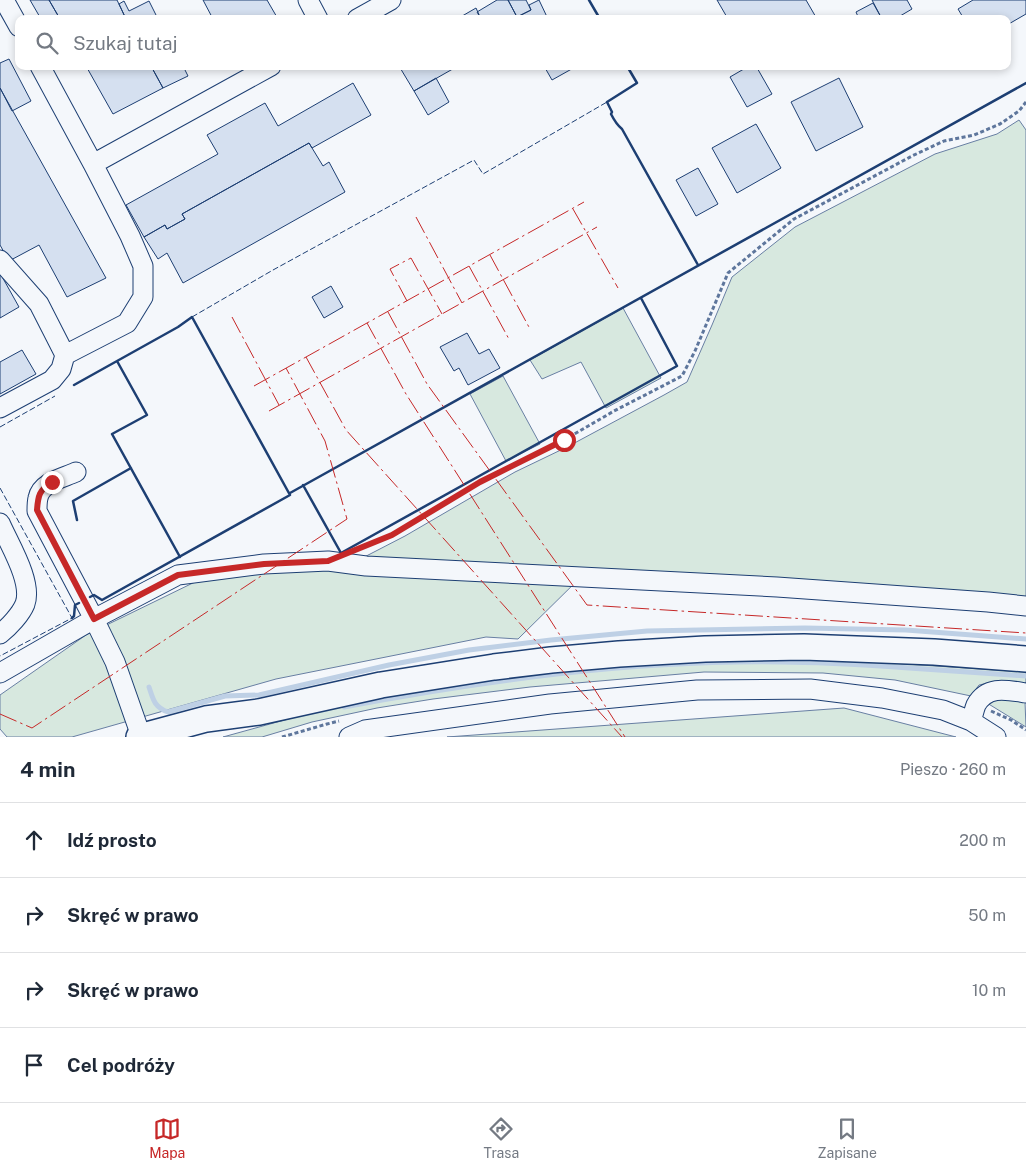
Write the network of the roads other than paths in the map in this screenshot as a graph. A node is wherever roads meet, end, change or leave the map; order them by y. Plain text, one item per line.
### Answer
1 (4, 0) edge
2 (308, 0) edge
3 (391, 0) edge
4 (316, 15) edge
5 (364, 15) edge
6 (15, 20) edge
7 (42, 70) edge
8 (264, 70) edge
9 (93, 164) junction
10 (0, 260) edge
11 (65, 355) junction
12 (0, 408) edge
13 (76, 472) dead end
14 (0, 523) edge
15 (1026, 606) edge
16 (94, 619) junction
17 (0, 634) edge
18 (1026, 659) edge
19 (0, 673) edge
20 (1026, 693) edge
21 (259, 712) junction
22 (972, 721) junction
23 (140, 737) edge
24 (196, 737) edge
25 (349, 737) edge
26 (996, 737) edge

1 - 6 lane
2 - 4 lane
3 - 5 lane
7 - 9 lane
8 - 9 lane
9 - 11 lane
10 - 11 lane
11 - 12 lane
13 - 16 lane
14 - 17 lane
15 - 16 lane
16 - 19 lane
16 - 23 lane
18 - 21 main road
20 - 22 lane
21 - 23 main road
21 - 24 main road
22 - 25 lane
22 - 26 lane

